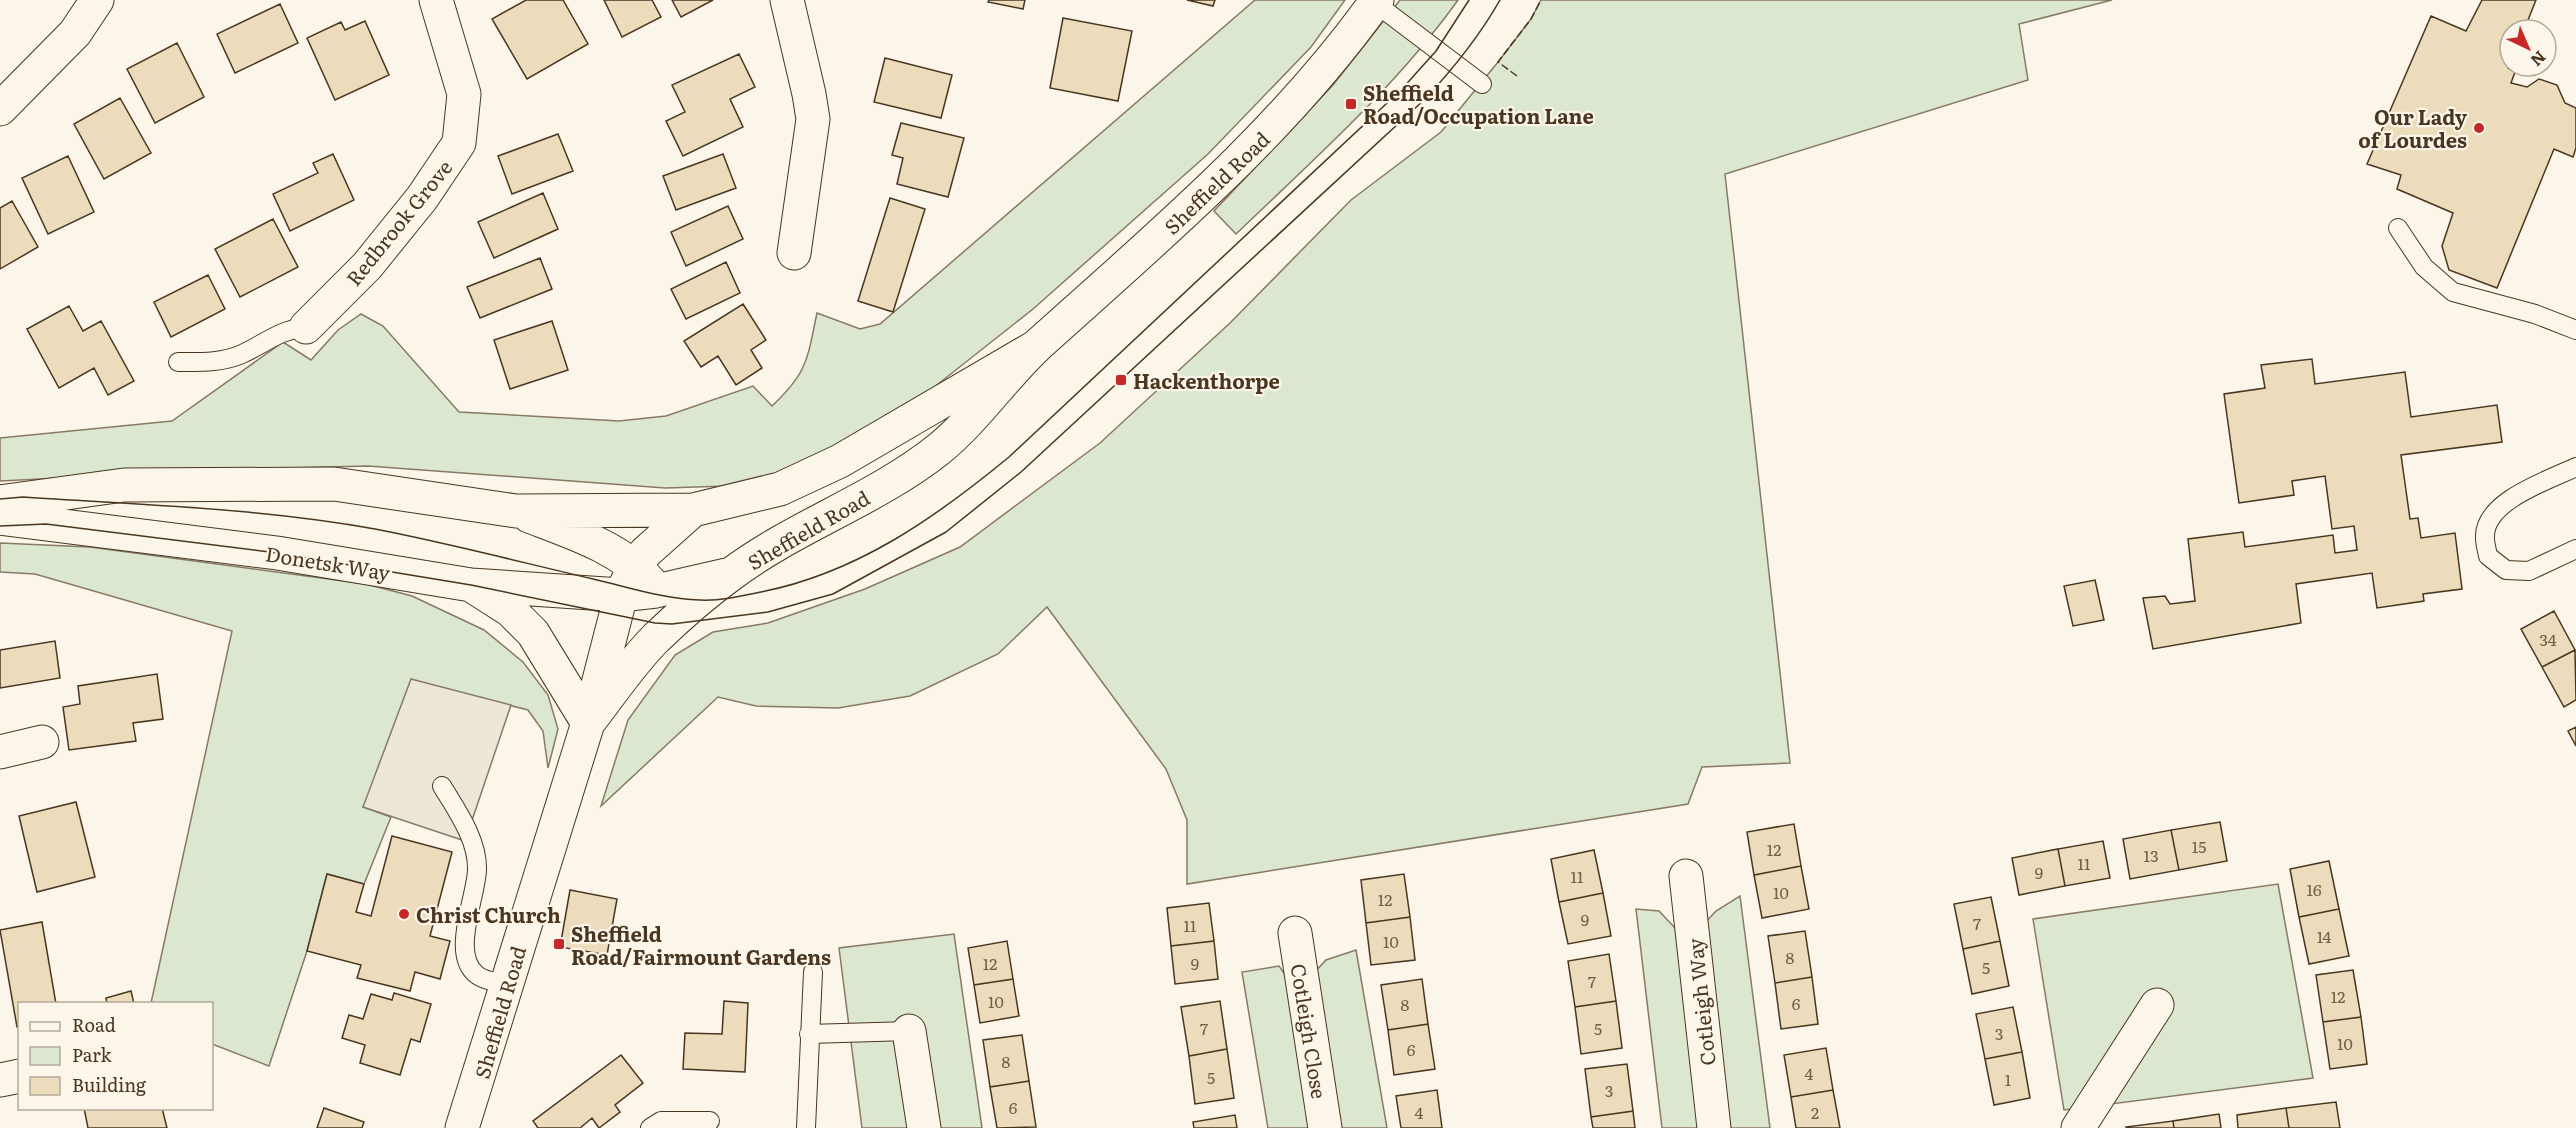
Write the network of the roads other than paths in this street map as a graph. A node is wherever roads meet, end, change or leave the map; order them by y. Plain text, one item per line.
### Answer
1 (97, 0) edge
2 (436, 0) edge
3 (787, 0) edge
4 (1376, 2) edge
5 (1482, 84) dead end
6 (0, 109) edge
7 (2398, 228) dead end
8 (794, 253) dead end
9 (306, 327) joint
10 (2576, 330) edge
11 (1037, 346) junction
12 (178, 362) dead end
13 (2576, 467) edge
14 (0, 502) edge
15 (703, 507) junction
16 (516, 511) junction
17 (0, 518) edge
18 (2576, 549) edge
19 (635, 565) junction
20 (731, 574) junction
21 (471, 585) junction
22 (656, 591) junction
23 (621, 595) junction
24 (654, 640) junction
25 (588, 723) junction
26 (42, 742) dead end
27 (0, 752) edge
28 (442, 786) dead end
29 (1686, 876) dead end
30 (1295, 933) dead end
31 (813, 972) dead end
32 (507, 985) junction
33 (2157, 1005) dead end
34 (909, 1031) joint
35 (809, 1034) junction
36 (18, 1076) edge
37 (0, 1080) edge
38 (710, 1121) dead end
39 (462, 1128) edge
40 (650, 1128) edge
41 (806, 1128) edge
42 (924, 1128) edge
43 (1325, 1128) edge
44 (1714, 1128) edge
45 (2078, 1128) edge

1 - 6 street
2 - 9 street, Redbrook Grove
3 - 8 street
4 - 5 lane
4 - 11 street, Sheffield Road
7 - 10 lane
9 - 12 lane
11 - 15 street, Sheffield Road
11 - 20 street, Sheffield Road
13 - 18 lane
14 - 16 street
15 - 16 street
15 - 19 street, Sheffield Road
16 - 19 street
17 - 21 street, Donetsk Way
19 - 22 street
19 - 23 street, Sheffield Road
20 - 22 street, Donetsk Way
20 - 24 street, Sheffield Road
21 - 23 street, Donetsk Way
21 - 25 street
22 - 23 street, Donetsk Way
22 - 24 street
23 - 25 street, Sheffield Road
24 - 25 street, Sheffield Road
25 - 32 street, Sheffield Road
26 - 27 street
28 - 32 lane
29 - 44 street, Cotleigh Way
30 - 43 street, Cotleigh Close
31 - 35 lane
32 - 39 street, Sheffield Road
33 - 45 street
34 - 35 lane
34 - 42 street
35 - 41 lane
36 - 37 street
38 - 40 lane

